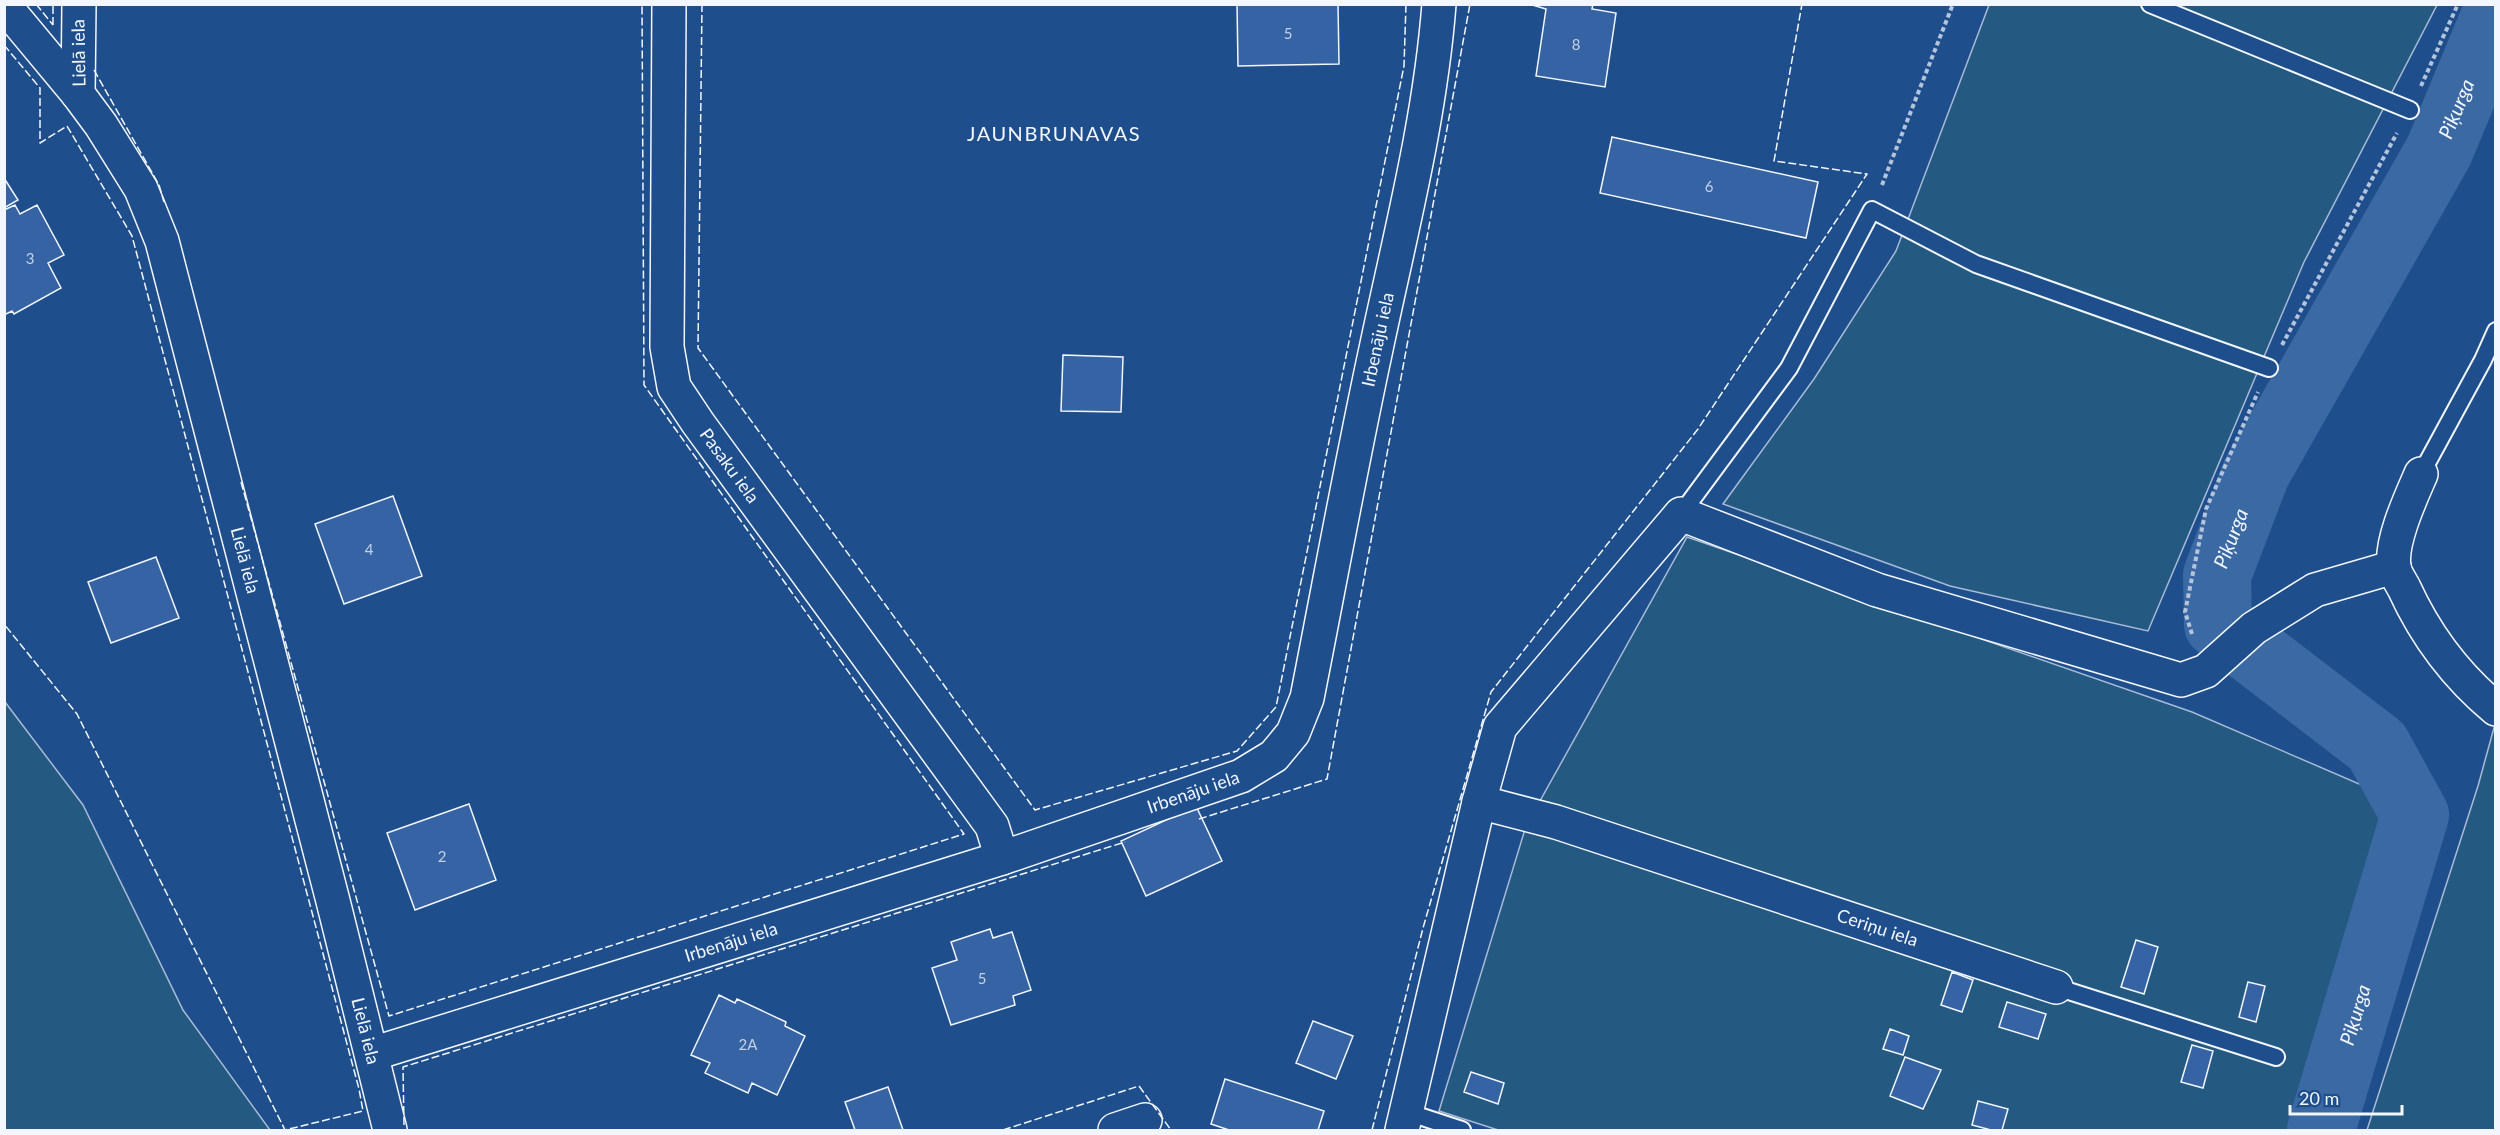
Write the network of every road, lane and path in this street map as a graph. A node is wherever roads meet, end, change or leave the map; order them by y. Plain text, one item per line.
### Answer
1 (79, 4) edge
2 (669, 4) edge
3 (1438, 4) edge
4 (1953, 4) edge
5 (2150, 4) edge
6 (2458, 4) edge
7 (4, 5) edge
8 (78, 94) junction
9 (2410, 110) junction
10 (1872, 210) junction
11 (2496, 331) edge
12 (2269, 368) junction
13 (2421, 474) joint
14 (1681, 514) junction
15 (2394, 567) junction
16 (2216, 662) junction
17 (2496, 709) edge
18 (1479, 802) junction
19 (1002, 858) junction
20 (2056, 987) joint
21 (372, 1054) junction
22 (2276, 1057) dead end
23 (1404, 1121) edge
24 (390, 1131) edge
25 (1462, 1131) edge

1 - 8 street, Lielā iela
2 - 19 street, Pasaku iela
3 - 19 street, Irbenāju iela
4 - 10 path
5 - 9 lane
6 - 9 path
7 - 8 street
8 - 21 street, Lielā iela
9 - 12 path
10 - 12 lane
10 - 14 lane
11 - 13 lane
12 - 16 path
13 - 15 street
14 - 16 street
14 - 18 street
15 - 16 street
15 - 17 street
18 - 20 street, Ceriņu iela
18 - 23 street
19 - 21 street, Irbenāju iela
20 - 22 lane, Ceriņu iela
21 - 24 street, Lielā iela
23 - 25 lane

